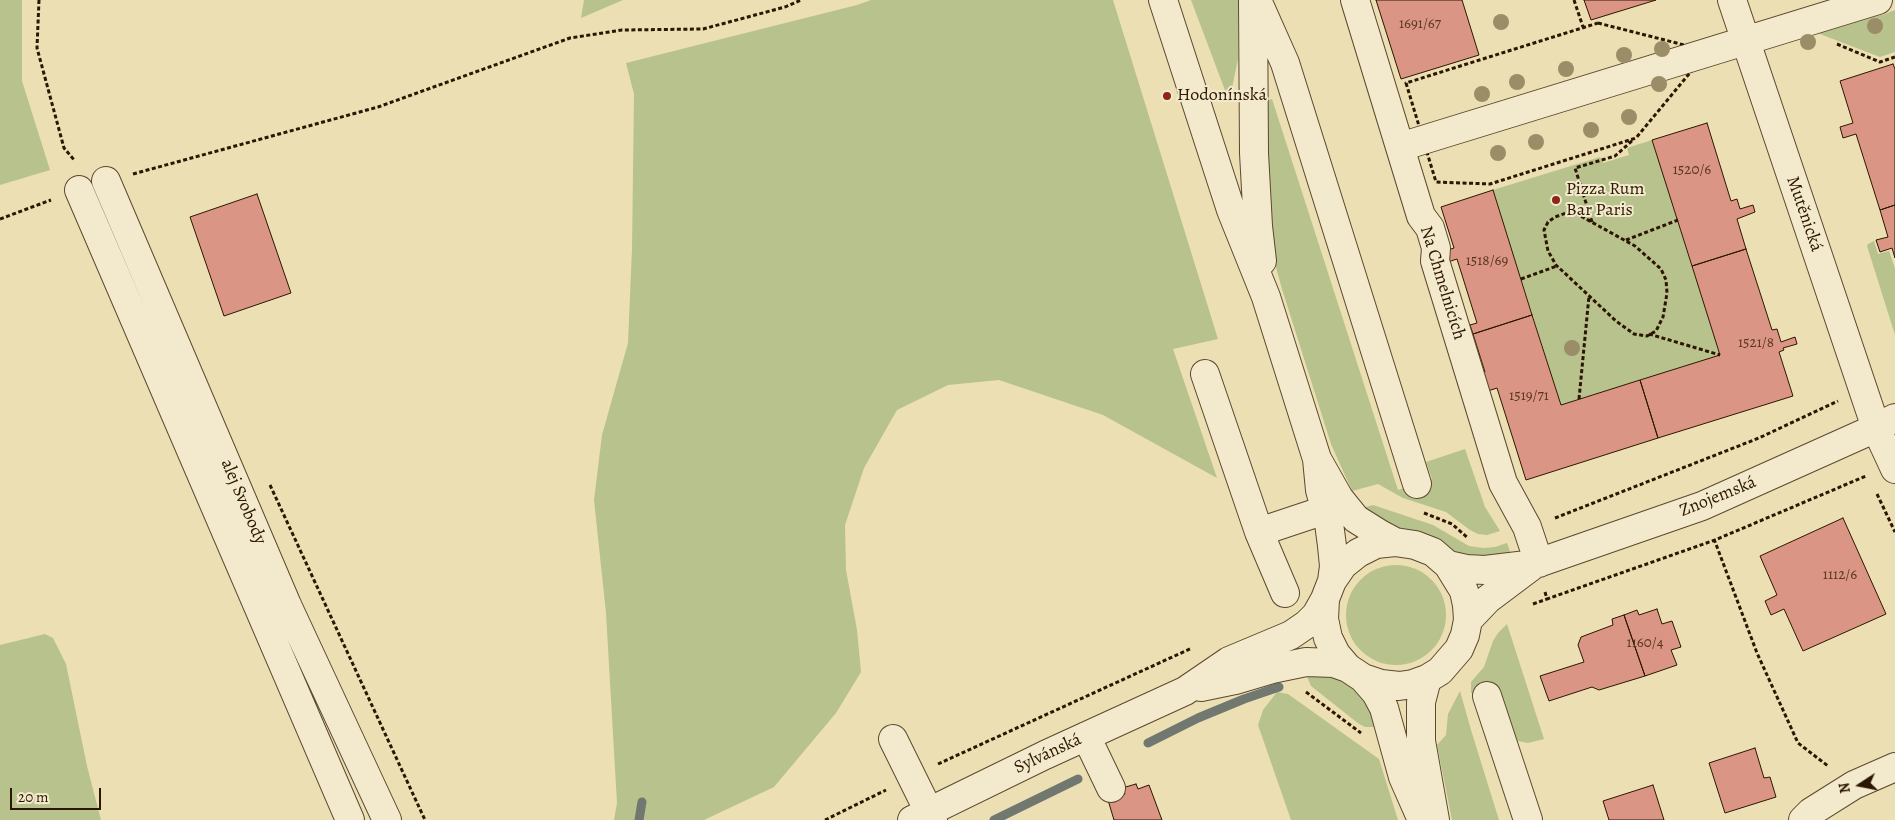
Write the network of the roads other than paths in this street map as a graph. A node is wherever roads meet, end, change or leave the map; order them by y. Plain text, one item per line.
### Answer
1 (1164, 0) edge
2 (1253, 0) edge
3 (1257, 0) edge
4 (1355, 0) edge
5 (1732, 0) edge
6 (1878, 0) edge
7 (1745, 40) junction
8 (1400, 147) junction
9 (117, 178) road end
10 (79, 190) dead end
11 (1266, 297) junction
12 (1205, 374) dead end
13 (1886, 423) edge
14 (1317, 459) junction
15 (1895, 469) edge
16 (1417, 484) dead end
17 (1325, 510) junction
18 (1259, 532) junction
19 (1395, 542) junction
20 (1537, 563) junction
21 (1448, 565) junction
22 (1328, 590) junction
23 (1286, 592) dead end
24 (1468, 620) junction
25 (1356, 673) junction
26 (1427, 679) junction
27 (1185, 691) junction
28 (1487, 696) dead end
29 (1086, 736) junction
30 (893, 739) dead end
31 (1895, 767) edge
32 (1110, 788) dead end
33 (925, 817) edge
34 (350, 820) edge
35 (387, 820) edge
36 (1422, 820) edge
37 (1435, 820) edge
38 (1528, 820) edge
39 (1803, 820) edge

1 - 11 street
2 - 11 street
3 - 16 street
4 - 8 street, Na Chmelnicích
5 - 7 street, Mutěnická
6 - 7 street
7 - 8 street
7 - 13 street, Mutěnická
8 - 20 street, Na Chmelnicích
9 - 35 street, alej Svobody
10 - 34 street, alej Svobody
11 - 14 street
12 - 18 street
13 - 15 street, Mutěnická
13 - 20 street, Znojemská
14 - 17 street
14 - 19 street
17 - 18 street
17 - 22 street
18 - 23 street
19 - 21 street
19 - 22 street
20 - 21 street, Znojemská
20 - 24 street, Znojemská
21 - 24 street
22 - 25 street
22 - 27 street, Sylvánská
24 - 26 street
25 - 26 street
25 - 27 street, Sylvánská
25 - 36 street
26 - 37 street
27 - 29 street, Sylvánská
28 - 38 street
29 - 32 street
29 - 33 street, Sylvánská
30 - 33 street
31 - 39 street

